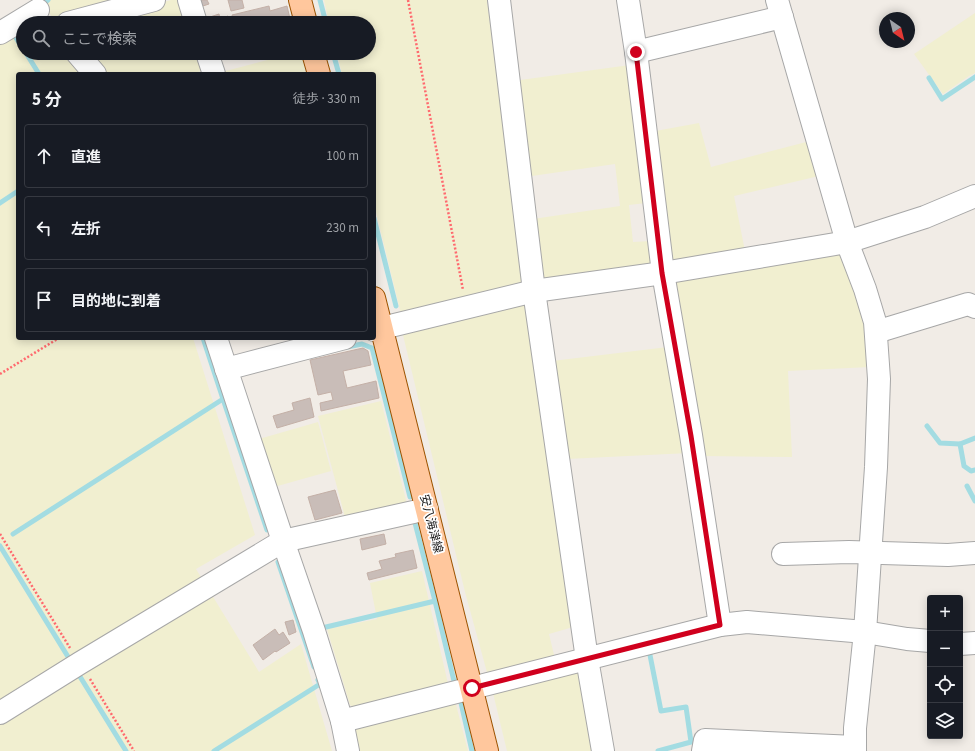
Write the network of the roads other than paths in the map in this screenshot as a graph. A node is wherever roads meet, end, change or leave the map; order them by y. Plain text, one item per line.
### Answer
1 (154, 0) edge
2 (189, 0) edge
3 (300, 0) edge
4 (499, 0) edge
5 (628, 0) edge
6 (780, 8) edge
7 (39, 11) edge
8 (30, 16) edge
9 (94, 16) edge
10 (194, 16) edge
11 (304, 16) edge
12 (16, 24) edge
13 (0, 33) edge
14 (636, 52) junction
15 (83, 60) edge
16 (209, 60) edge
17 (316, 60) edge
18 (93, 72) edge
19 (213, 72) edge
20 (319, 72) edge
21 (975, 196) edge
22 (848, 242) junction
23 (662, 273) junction
24 (534, 291) junction
25 (975, 308) edge
26 (376, 314) edge
27 (378, 329) edge
28 (876, 332) junction
29 (217, 340) edge
30 (329, 340) edge
31 (305, 343) edge
32 (226, 369) junction
33 (427, 509) junction
34 (283, 541) junction
35 (870, 553) junction
36 (975, 553) edge
37 (783, 554) dead end
38 (720, 625) junction
39 (865, 632) junction
40 (927, 641) edge
41 (975, 643) edge
42 (963, 644) edge
43 (587, 659) junction
44 (472, 688) junction
45 (0, 713) edge
46 (342, 720) junction
47 (855, 749) edge
48 (348, 751) edge
49 (487, 751) edge
50 (603, 751) edge
51 (703, 751) edge

1 - 9 street
2 - 10 street
3 - 11 main road
4 - 24 street
5 - 14 street
6 - 14 street
6 - 22 street
7 - 8 street
12 - 13 street
14 - 23 street
15 - 18 street
16 - 19 street
17 - 20 main road
21 - 22 street
22 - 23 street
22 - 28 street
23 - 24 street
23 - 38 street
24 - 27 street
24 - 43 street
25 - 28 street
26 - 27 main road, 安八海津線
27 - 33 main road, 安八海津線
28 - 35 street
29 - 32 street
30 - 31 street
31 - 32 street
32 - 34 street
33 - 34 street
33 - 44 main road, 安八海津線
34 - 45 street
34 - 46 street
35 - 36 street
35 - 37 street
35 - 39 street
38 - 39 street
38 - 43 street
39 - 40 street
39 - 47 street
41 - 42 street
43 - 44 street
43 - 50 street
44 - 46 street
44 - 49 main road, 安八海津線
46 - 48 street
47 - 51 street

